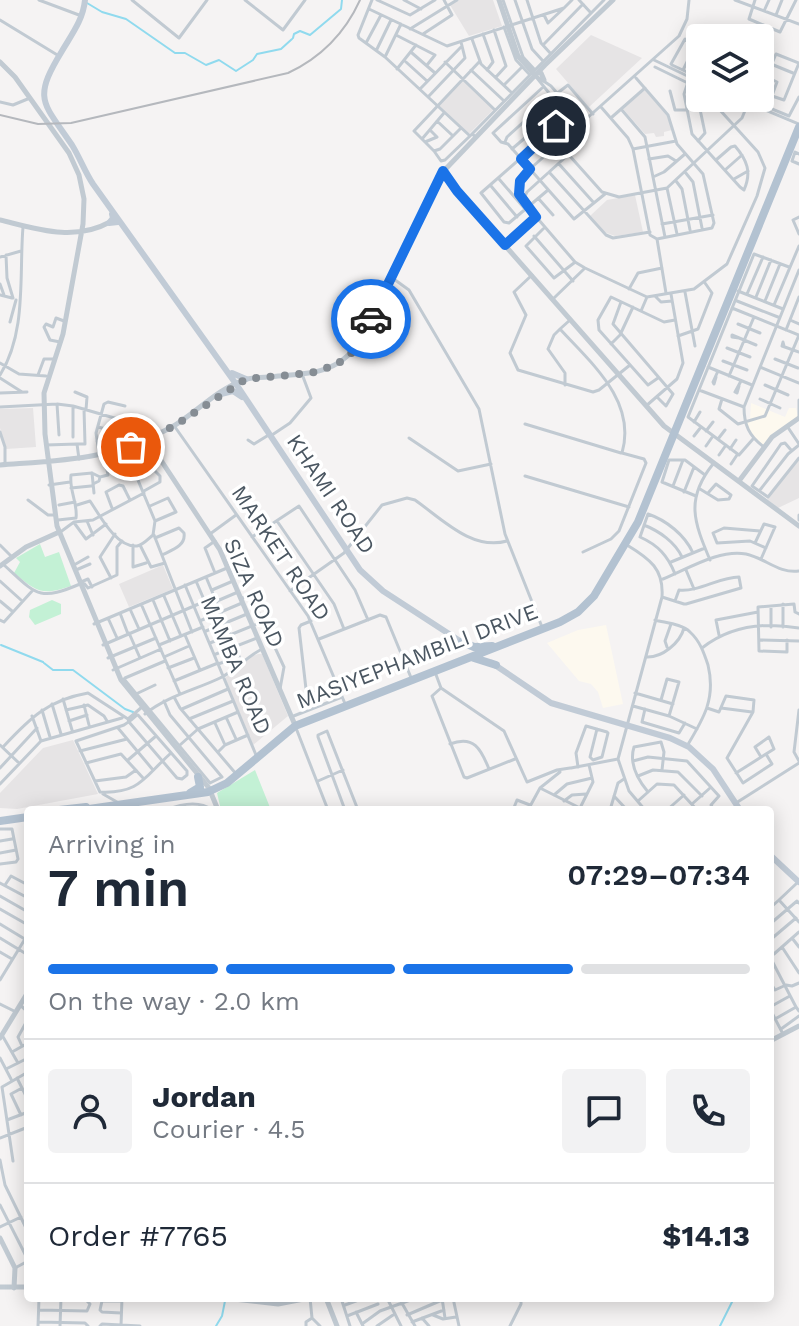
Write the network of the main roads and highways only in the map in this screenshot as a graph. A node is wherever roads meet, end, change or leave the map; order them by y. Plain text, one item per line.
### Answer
1 (84, 1) edge
2 (799, 126) edge
3 (114, 219) junction
4 (221, 363) junction
5 (228, 378) junction
6 (246, 379) road end
7 (235, 384) junction
8 (242, 397) junction
9 (673, 433) junction
10 (269, 436) junction
11 (646, 500) junction
12 (625, 543) junction
13 (460, 641) junction
14 (494, 647) junction
15 (479, 653) junction
16 (467, 659) junction
17 (454, 661) junction
18 (496, 665) junction
19 (434, 670) junction
20 (214, 789) junction
21 (190, 793) junction
22 (126, 805) edge
23 (738, 806) edge
24 (24, 816) edge
25 (0, 819) edge
26 (774, 859) edge
27 (798, 882) edge

1 - 3 main road
2 - 9 main road, MASIYEPHAMBILI DRIVE
3 - 4 main road, KHAMI ROAD
3 - 5 main road, KHAMI ROAD
4 - 6 main road
4 - 7 main road, KHAMI ROAD
5 - 7 main road, KHAMI ROAD
5 - 8 main road
7 - 8 main road, KHAMI ROAD
7 - 10 main road, KHAMI ROAD
8 - 10 main road, KHAMI ROAD
9 - 11 main road, MASIYEPHAMBILI DRIVE
9 - 11 main road, MASIYEPHAMBILI DRIVE
10 - 13 main road, KHAMI ROAD
11 - 12 main road, MASIYEPHAMBILI DRIVE
11 - 12 main road, MASIYEPHAMBILI DRIVE
12 - 14 main road, MASIYEPHAMBILI DRIVE
13 - 14 main road
13 - 15 main road, KHAMI ROAD
13 - 17 main road
14 - 15 main road, MASIYEPHAMBILI DRIVE
14 - 18 main road
15 - 16 main road, MASIYEPHAMBILI DRIVE
15 - 17 main road, MASIYEPHAMBILI DRIVE
15 - 18 main road, KHAMI ROAD
16 - 18 main road
16 - 19 main road, MASIYEPHAMBILI DRIVE
17 - 19 main road, MASIYEPHAMBILI DRIVE
18 - 23 main road, KHAMI ROAD
19 - 20 main road, MASIYEPHAMBILI DRIVE
20 - 21 main road, MASIYEPHAMBILI DRIVE
20 - 21 main road
20 - 22 main road, MASIYEPHAMBILI DRIVE
21 - 22 main road, MASIYEPHAMBILI DRIVE
24 - 25 main road
26 - 27 main road

